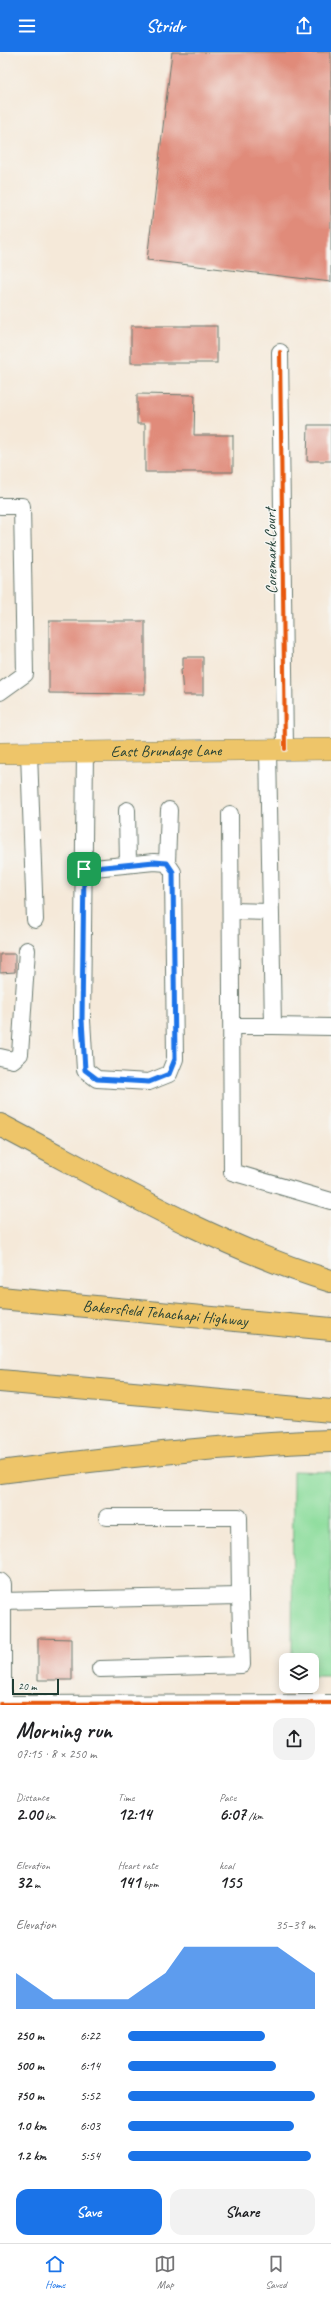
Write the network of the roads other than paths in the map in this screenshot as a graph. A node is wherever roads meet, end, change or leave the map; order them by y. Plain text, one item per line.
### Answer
1 (280, 352) dead end
2 (0, 506) edge
3 (0, 692) edge
4 (331, 749) edge
5 (277, 750) junction
6 (85, 752) junction
7 (0, 753) edge
8 (29, 753) junction
9 (127, 810) dead end
10 (169, 810) dead end
11 (230, 814) dead end
12 (167, 863) junction
13 (128, 864) junction
14 (84, 869) junction
15 (231, 911) junction
16 (270, 912) junction
17 (35, 920) dead end
18 (27, 950) dead end
19 (232, 1026) junction
20 (272, 1026) junction
21 (331, 1027) edge
22 (0, 1057) edge
23 (0, 1125) edge
24 (331, 1201) edge
25 (331, 1281) edge
26 (0, 1298) edge
27 (331, 1329) edge
28 (0, 1381) edge
29 (331, 1411) edge
30 (331, 1442) edge
31 (0, 1472) edge
32 (107, 1517) dead end
33 (0, 1581) edge
34 (240, 1596) junction
35 (2, 1601) edge
36 (1, 1664) edge
37 (100, 1669) dead end
38 (331, 1703) edge
39 (1, 1704) edge
40 (169, 1704) edge

1 - 5 street, Coremark Court
2 - 3 street
4 - 5 main road, East Brundage Lane
5 - 6 main road, East Brundage Lane
5 - 16 street, Coremark Court
6 - 8 main road, East Brundage Lane
6 - 14 street
7 - 8 main road, East Brundage Lane
8 - 17 street
9 - 13 street
10 - 12 street
11 - 15 street
12 - 13 street
12 - 14 street
13 - 14 street
15 - 16 street
15 - 19 street
16 - 20 street, Coremark Court
18 - 22 street
19 - 20 street
19 - 24 street
20 - 21 street
23 - 25 highway
26 - 27 highway, Bakersfield Tehachapi Highway
28 - 29 highway
30 - 31 highway
32 - 34 street
33 - 35 street
34 - 35 street
34 - 37 street
35 - 36 street
36 - 39 street
38 - 40 street
39 - 40 street

